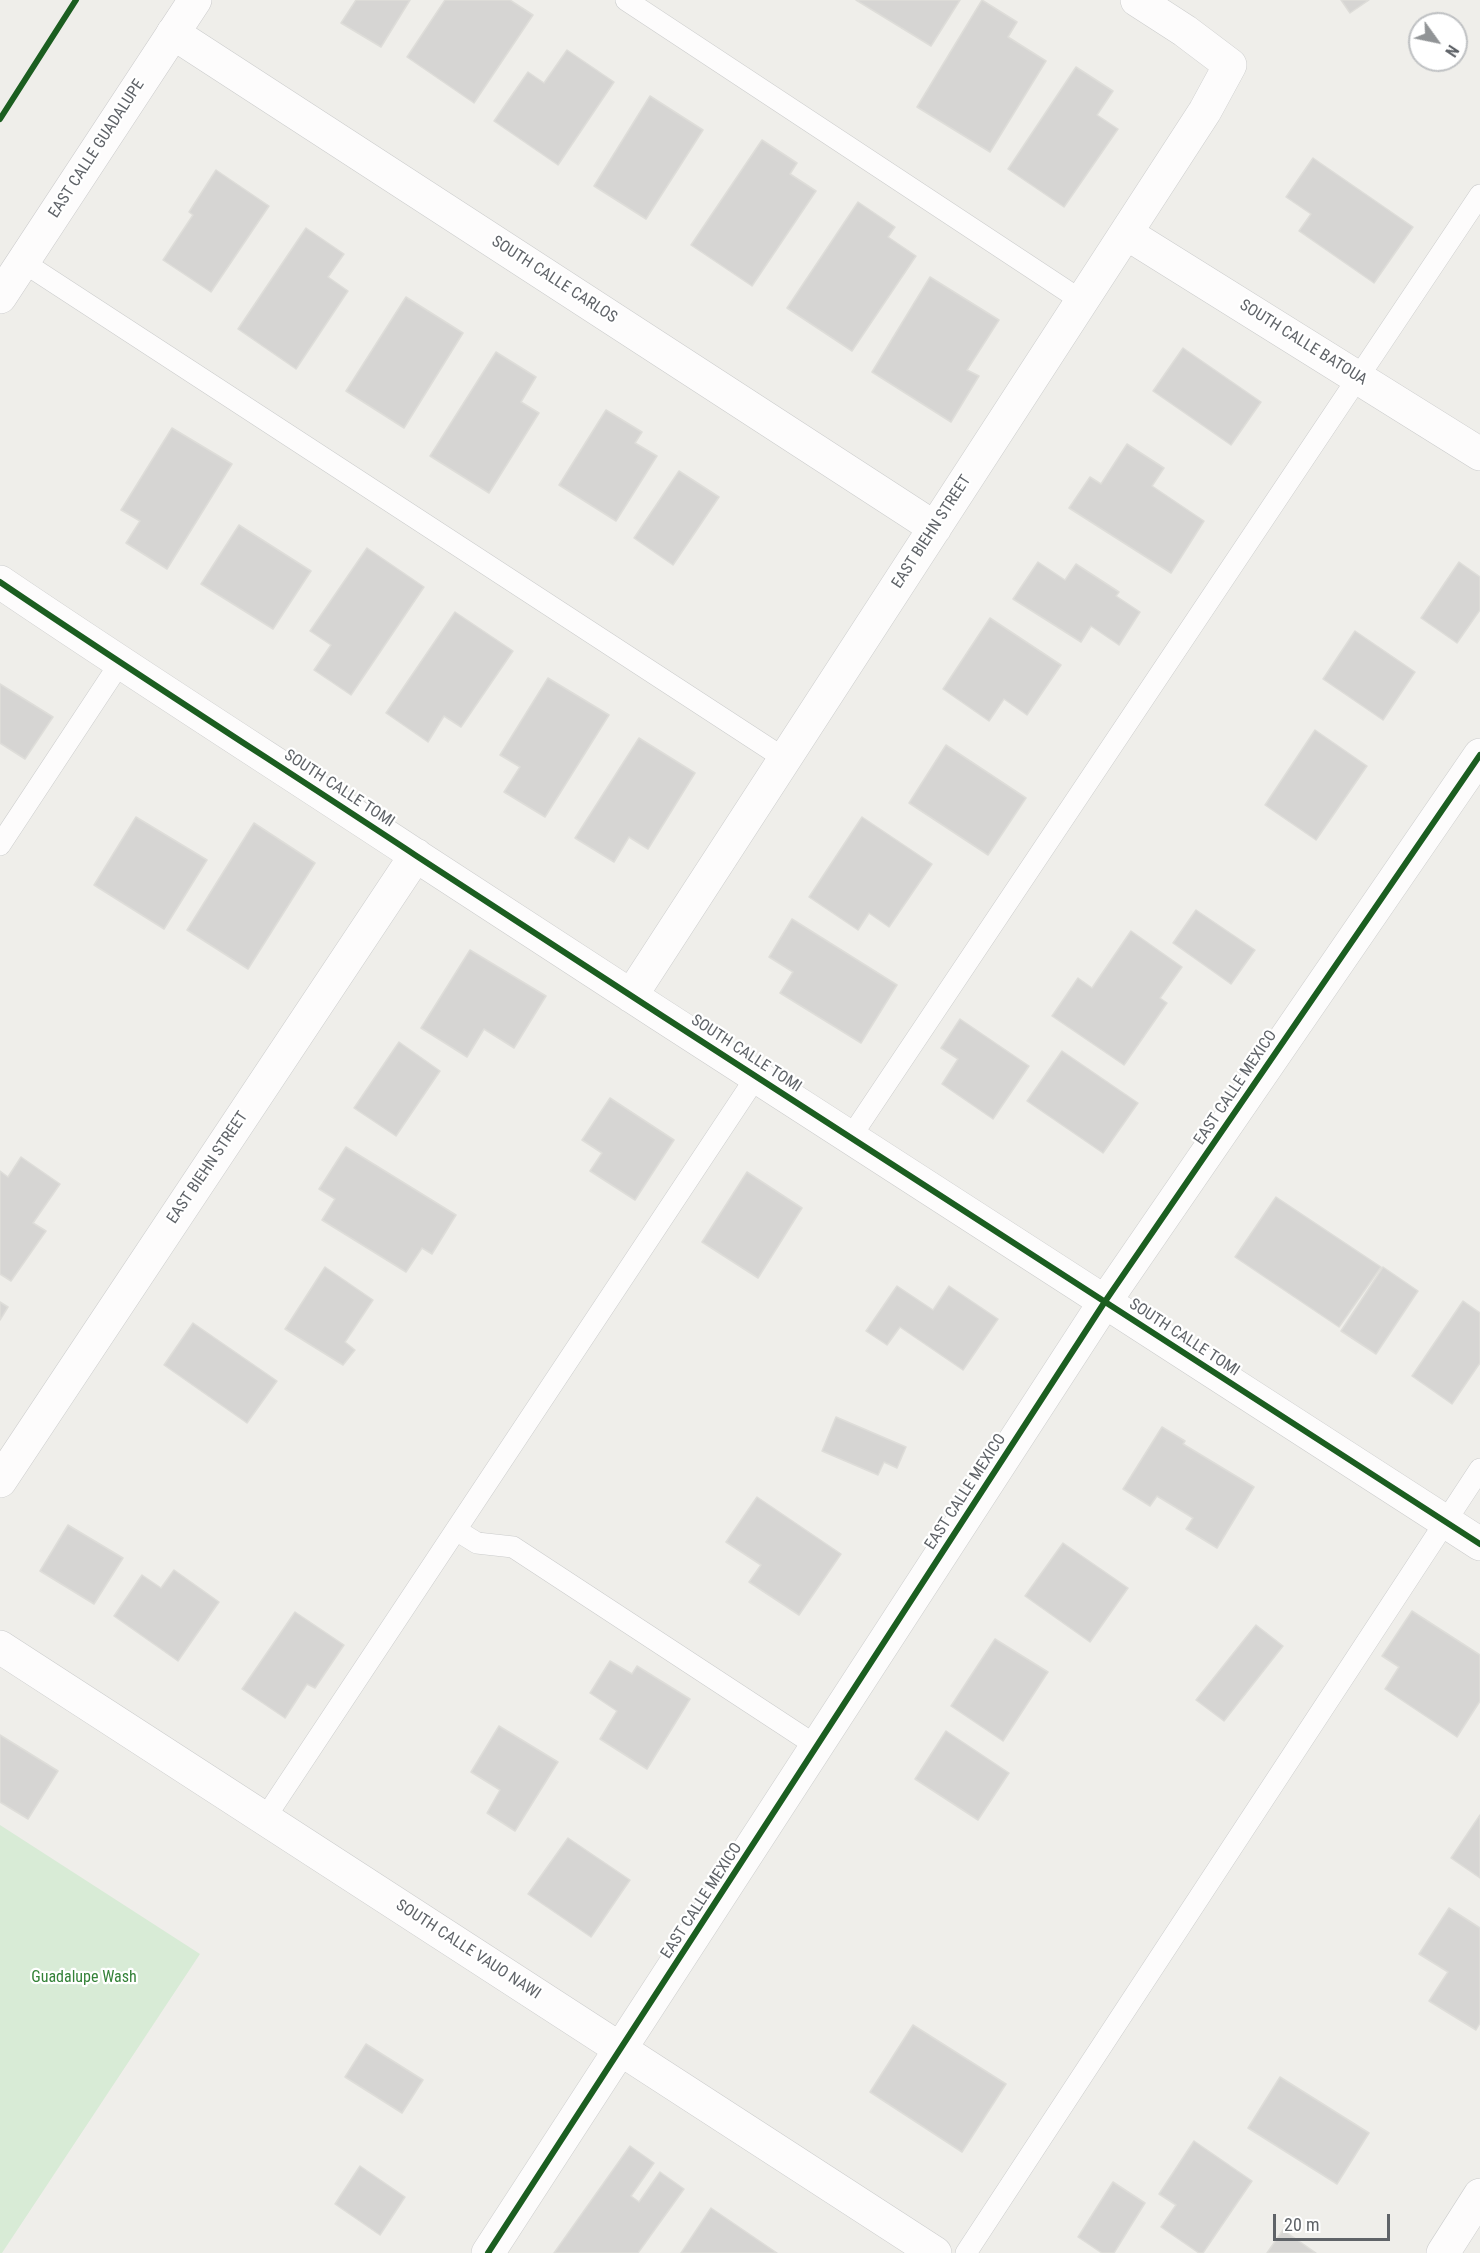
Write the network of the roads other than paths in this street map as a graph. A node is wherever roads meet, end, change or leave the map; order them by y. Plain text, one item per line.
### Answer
1 (195, 0) edge
2 (626, 0) edge
3 (1137, 0) edge
4 (173, 33) junction
5 (1480, 195) edge
6 (1126, 233) junction
7 (23, 262) junction
8 (0, 297) edge
9 (1082, 301) junction
10 (1359, 377) junction
11 (1480, 454) edge
12 (935, 528) junction
13 (0, 582) edge
14 (120, 663) junction
15 (1480, 755) edge
16 (785, 759) junction
17 (0, 845) edge
18 (416, 855) junction
19 (631, 996) junction
20 (756, 1077) junction
21 (850, 1138) junction
22 (1104, 1303) junction
23 (1480, 1469) edge
24 (0, 1481) edge
25 (1445, 1521) junction
26 (456, 1530) junction
27 (1480, 1544) edge
28 (0, 1647) edge
29 (818, 1747) junction
30 (265, 1818) junction
31 (621, 2050) junction
32 (1480, 2195) edge
33 (488, 2253) edge
34 (935, 2253) edge
35 (966, 2253) edge
36 (1443, 2253) edge

1 - 4 street, EAST CALLE GUADALUPE
2 - 9 lane
3 - 6 street, EAST BIEHN STREET
4 - 7 street, EAST CALLE GUADALUPE
4 - 12 street, SOUTH CALLE CARLOS
5 - 10 lane
6 - 9 street, EAST BIEHN STREET
6 - 10 street, SOUTH CALLE BATOUA
7 - 8 street, EAST CALLE GUADALUPE
7 - 16 lane
9 - 12 street, EAST BIEHN STREET
10 - 11 street, SOUTH CALLE BATOUA
10 - 21 lane
12 - 16 street, EAST BIEHN STREET
13 - 14 street, SOUTH CALLE TOMI
14 - 17 lane
14 - 18 street, SOUTH CALLE TOMI
15 - 22 street, EAST CALLE MEXICO
16 - 19 street, EAST BIEHN STREET
18 - 19 street, SOUTH CALLE TOMI
18 - 24 street, EAST BIEHN STREET
19 - 20 street, SOUTH CALLE TOMI
20 - 21 street, SOUTH CALLE TOMI
20 - 26 lane
21 - 22 street, SOUTH CALLE TOMI
22 - 25 street, SOUTH CALLE TOMI
22 - 29 street, EAST CALLE MEXICO
23 - 25 lane
25 - 27 street, SOUTH CALLE TOMI
25 - 35 lane
26 - 29 lane
26 - 30 lane
28 - 30 street, SOUTH CALLE VAUO NAWI
29 - 31 street, EAST CALLE MEXICO
30 - 31 street, SOUTH CALLE VAUO NAWI
31 - 33 street, EAST CALLE MEXICO
31 - 34 street, SOUTH CALLE VAUO NAWI
32 - 36 street

